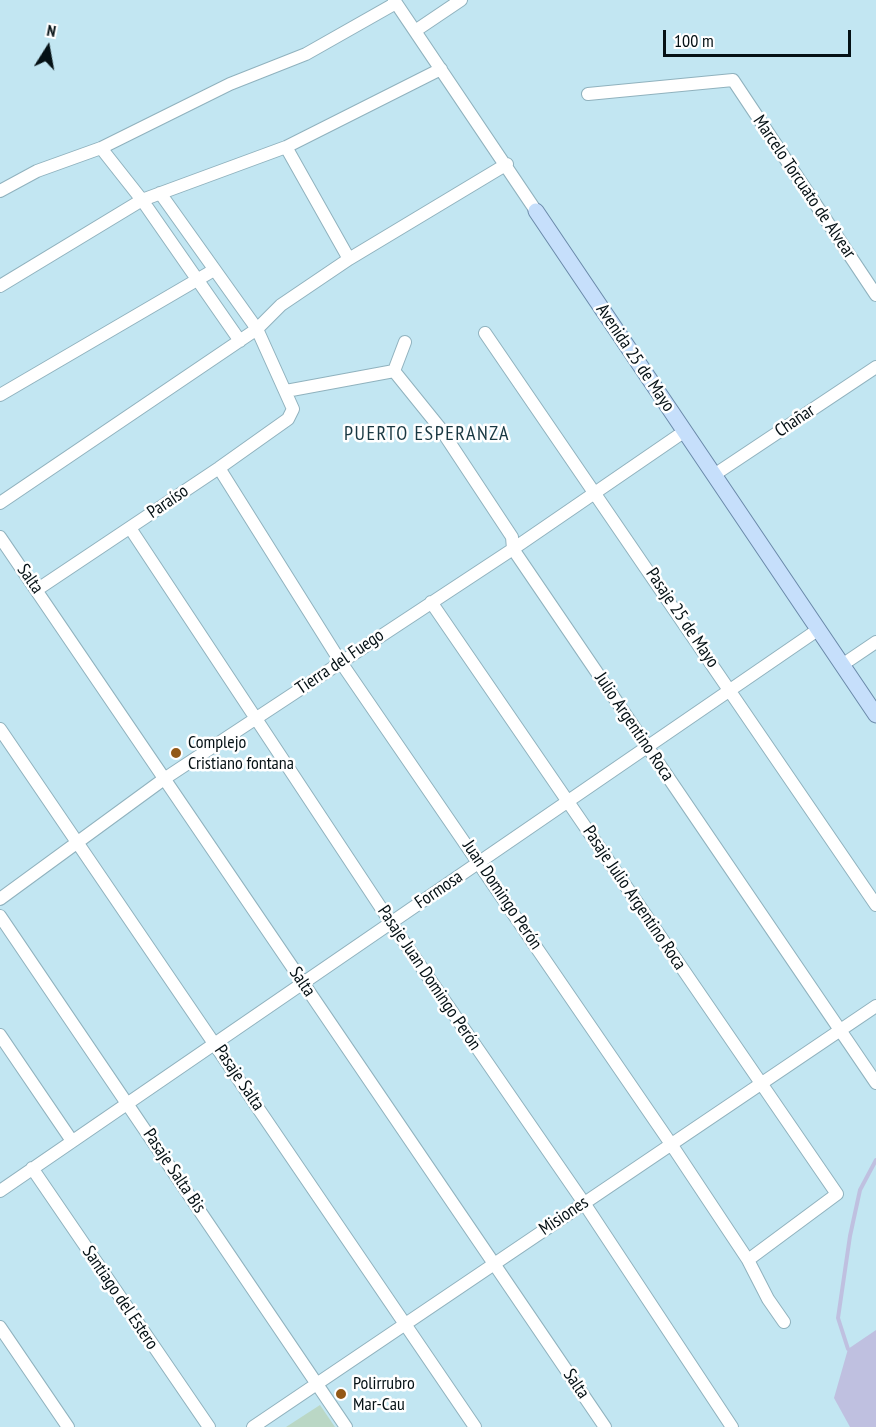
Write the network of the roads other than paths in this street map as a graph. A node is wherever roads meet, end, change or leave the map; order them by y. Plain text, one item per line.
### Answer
1 (461, 0) edge
2 (395, 2) edge
3 (415, 31) junction
4 (441, 69) junction
5 (588, 94) dead end
6 (286, 147) junction
7 (101, 148) junction
8 (507, 164) junction
9 (0, 191) edge
10 (160, 193) junction
11 (142, 200) junction
12 (536, 211) joint
13 (349, 259) junction
14 (214, 270) junction
15 (197, 280) junction
16 (0, 286) edge
17 (876, 295) edge
18 (257, 329) junction
19 (485, 333) dead end
20 (240, 341) junction
21 (405, 342) dead end
22 (876, 367) edge
23 (394, 371) junction
24 (286, 391) junction
25 (0, 395) edge
26 (685, 431) junction
27 (219, 468) junction
28 (714, 475) junction
29 (596, 491) junction
30 (0, 503) edge
31 (130, 528) junction
32 (0, 537) edge
33 (513, 549) junction
34 (38, 589) junction
35 (431, 602) junction
36 (819, 629) junction
37 (876, 642) edge
38 (340, 661) junction
39 (842, 665) junction
40 (730, 690) junction
41 (876, 715) edge
42 (256, 719) junction
43 (0, 729) edge
44 (647, 747) junction
45 (164, 779) junction
46 (568, 801) junction
47 (78, 841) junction
48 (479, 862) junction
49 (0, 899) edge
50 (876, 905) edge
51 (0, 916) edge
52 (391, 923) junction
53 (302, 983) junction
54 (876, 1006) edge
55 (841, 1029) junction
56 (0, 1035) edge
57 (215, 1043) junction
58 (876, 1083) edge
59 (760, 1084) junction
60 (128, 1103) junction
61 (72, 1141) junction
62 (671, 1144) junction
63 (32, 1168) junction
64 (0, 1191) edge
65 (584, 1203) junction
66 (748, 1260) junction
67 (495, 1263) junction
68 (784, 1322) dead end
69 (405, 1324) junction
70 (0, 1327) edge
71 (317, 1384) junction
72 (68, 1427) edge
73 (209, 1427) edge
74 (253, 1427) edge
75 (346, 1427) edge
76 (476, 1427) edge
77 (605, 1427) edge
78 (732, 1427) edge

1 - 3 street
2 - 3 street, Avenida 25 de Mayo
2 - 7 street
3 - 4 street, Avenida 25 de Mayo
4 - 6 street
4 - 8 street, Avenida 25 de Mayo
5 - 17 street, Marcelo Torcuato de Alvear
6 - 10 street
6 - 13 street
7 - 9 street
7 - 11 street
8 - 12 street, Avenida 25 de Mayo
8 - 13 street
10 - 11 street
10 - 14 street
11 - 15 street
11 - 16 street
12 - 26 main road, Avenida 25 de Mayo
13 - 18 street
14 - 15 street
14 - 18 street
15 - 20 street
15 - 25 street
18 - 20 street
18 - 24 street
19 - 29 street, Pasaje 25 de Mayo
20 - 30 street
21 - 23 street
22 - 28 street, Chañar
23 - 24 street
23 - 33 street, Julio Argentino Roca
24 - 27 street, Paraíso
26 - 28 main road, Avenida 25 de Mayo
26 - 29 street, Tierra del Fuego
27 - 31 street, Paraíso
27 - 38 street, Juan Domingo Perón
28 - 36 main road, Avenida 25 de Mayo
29 - 33 street, Tierra del Fuego
29 - 40 street, Pasaje 25 de Mayo
31 - 34 street, Paraíso
31 - 42 street, Pasaje Juan Domingo Perón
32 - 34 street, Salta
33 - 35 street, Tierra del Fuego
33 - 44 street, Julio Argentino Roca
34 - 45 street, Salta
35 - 38 street, Tierra del Fuego
35 - 46 street, Pasaje Julio Argentino Roca
36 - 39 main road, Avenida 25 de Mayo
36 - 40 street, Formosa
37 - 39 street
38 - 42 street, Tierra del Fuego
38 - 48 street, Juan Domingo Perón
39 - 41 main road, Avenida 25 de Mayo
40 - 44 street, Formosa
40 - 50 street, Pasaje 25 de Mayo
42 - 45 street, Tierra del Fuego
42 - 52 street, Pasaje Juan Domingo Perón
43 - 47 street, Pasaje Salta
44 - 46 street, Formosa
44 - 55 street, Julio Argentino Roca
45 - 47 street, Tierra del Fuego
45 - 53 street, Salta
46 - 48 street, Formosa
46 - 59 street, Pasaje Julio Argentino Roca
47 - 49 street, Tierra del Fuego
47 - 57 street, Pasaje Salta
48 - 52 street, Formosa
48 - 62 street, Juan Domingo Perón
51 - 60 street, Pasaje Salta Bis
52 - 53 street, Formosa
52 - 65 street, Pasaje Juan Domingo Perón
53 - 57 street, Formosa
53 - 67 street, Salta
54 - 55 street, Misiones
55 - 58 street, Julio Argentino Roca
55 - 59 street, Misiones
56 - 61 street
57 - 60 street, Formosa
57 - 69 street, Pasaje Salta
59 - 62 street, Misiones
59 - 66 street, Pasaje Julio Argentino Roca
60 - 61 street, Formosa
60 - 71 street, Pasaje Salta Bis
61 - 63 street, Formosa
62 - 65 street, Misiones
62 - 66 street, Juan Domingo Perón
63 - 64 street, Formosa
63 - 73 street, Santiago del Estero
65 - 67 street, Misiones
65 - 78 street, Pasaje Juan Domingo Perón
66 - 68 street, Juan Domingo Perón
67 - 69 street, Misiones
67 - 77 street, Salta
69 - 71 street, Misiones
69 - 76 street, Pasaje Salta
70 - 72 street
71 - 74 street, Misiones
71 - 75 street, Pasaje Salta Bis

